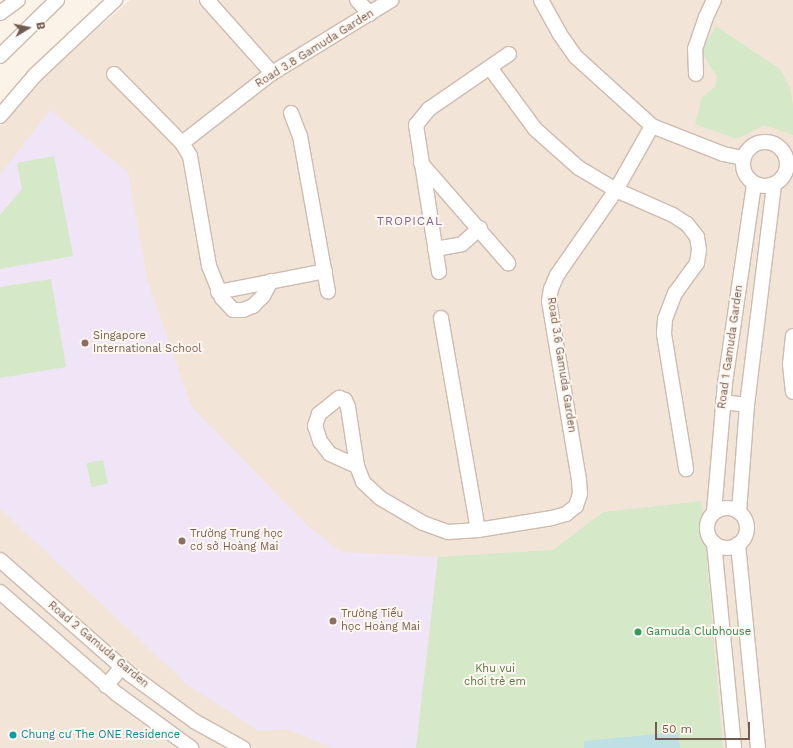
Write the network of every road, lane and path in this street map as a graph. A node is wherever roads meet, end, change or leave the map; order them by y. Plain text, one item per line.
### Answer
1 (18, 0) edge
2 (57, 0) edge
3 (115, 0) edge
4 (207, 0) edge
5 (357, 0) edge
6 (391, 0) edge
7 (541, 0) edge
8 (714, 0) edge
9 (0, 13) edge
10 (370, 14) junction
11 (509, 54) dead end
12 (0, 56) edge
13 (491, 69) junction
14 (114, 74) dead end
15 (272, 74) junction
16 (696, 74) dead end
17 (291, 113) dead end
18 (0, 116) edge
19 (652, 126) junction
20 (182, 143) junction
21 (744, 158) junction
22 (421, 163) junction
23 (790, 166) edge
24 (754, 183) junction
25 (774, 184) junction
26 (616, 190) junction
27 (480, 228) junction
28 (435, 249) junction
29 (508, 263) dead end
30 (325, 271) junction
31 (439, 272) dead end
32 (271, 281) junction
33 (328, 291) dead end
34 (218, 292) junction
35 (441, 318) dead end
36 (793, 336) edge
37 (793, 392) edge
38 (723, 402) junction
39 (747, 405) junction
40 (357, 466) dead end
41 (686, 469) dead end
42 (714, 512) junction
43 (739, 512) junction
44 (478, 530) junction
45 (714, 543) junction
46 (738, 544) junction
47 (0, 560) edge
48 (0, 592) edge
49 (122, 667) junction
50 (106, 686) junction
51 (184, 746) edge
52 (243, 748) edge
53 (734, 748) edge
54 (758, 748) edge

1 - 9 street
2 - 12 street
3 - 18 street
4 - 15 street
5 - 10 street
6 - 10 street, Road 3.8 Gamuda Garden
7 - 19 street
8 - 16 street
10 - 15 street, Road 3.8 Gamuda Garden
11 - 13 street
13 - 22 street
13 - 26 street
14 - 20 street
15 - 20 street, Road 3.8 Gamuda Garden
17 - 30 street
19 - 21 street
19 - 26 street, Road 3.6 Gamuda Garden
20 - 34 street
21 - 23 street
21 - 24 street
22 - 27 street
22 - 28 street
23 - 25 street
24 - 25 street
24 - 38 street, Road 1 Gamuda Garden
25 - 39 street, Road 1 Gamuda Garden
26 - 41 street
26 - 44 street, Road 3.6 Gamuda Garden
27 - 28 street
27 - 29 street
28 - 31 street
30 - 32 street
30 - 33 street
32 - 34 street
32 - 34 street
35 - 44 street
36 - 37 street
38 - 39 street
38 - 42 street, Road 1 Gamuda Garden
39 - 43 street, Road 1 Gamuda Garden
40 - 44 street, Road 3.6 Gamuda Garden
42 - 43 street
42 - 45 street
43 - 46 street
45 - 46 street
45 - 53 street
46 - 54 street
47 - 49 street, Road 2 Gamuda Garden
48 - 50 street
49 - 50 street
49 - 52 street, Road 2 Gamuda Garden
50 - 51 street

